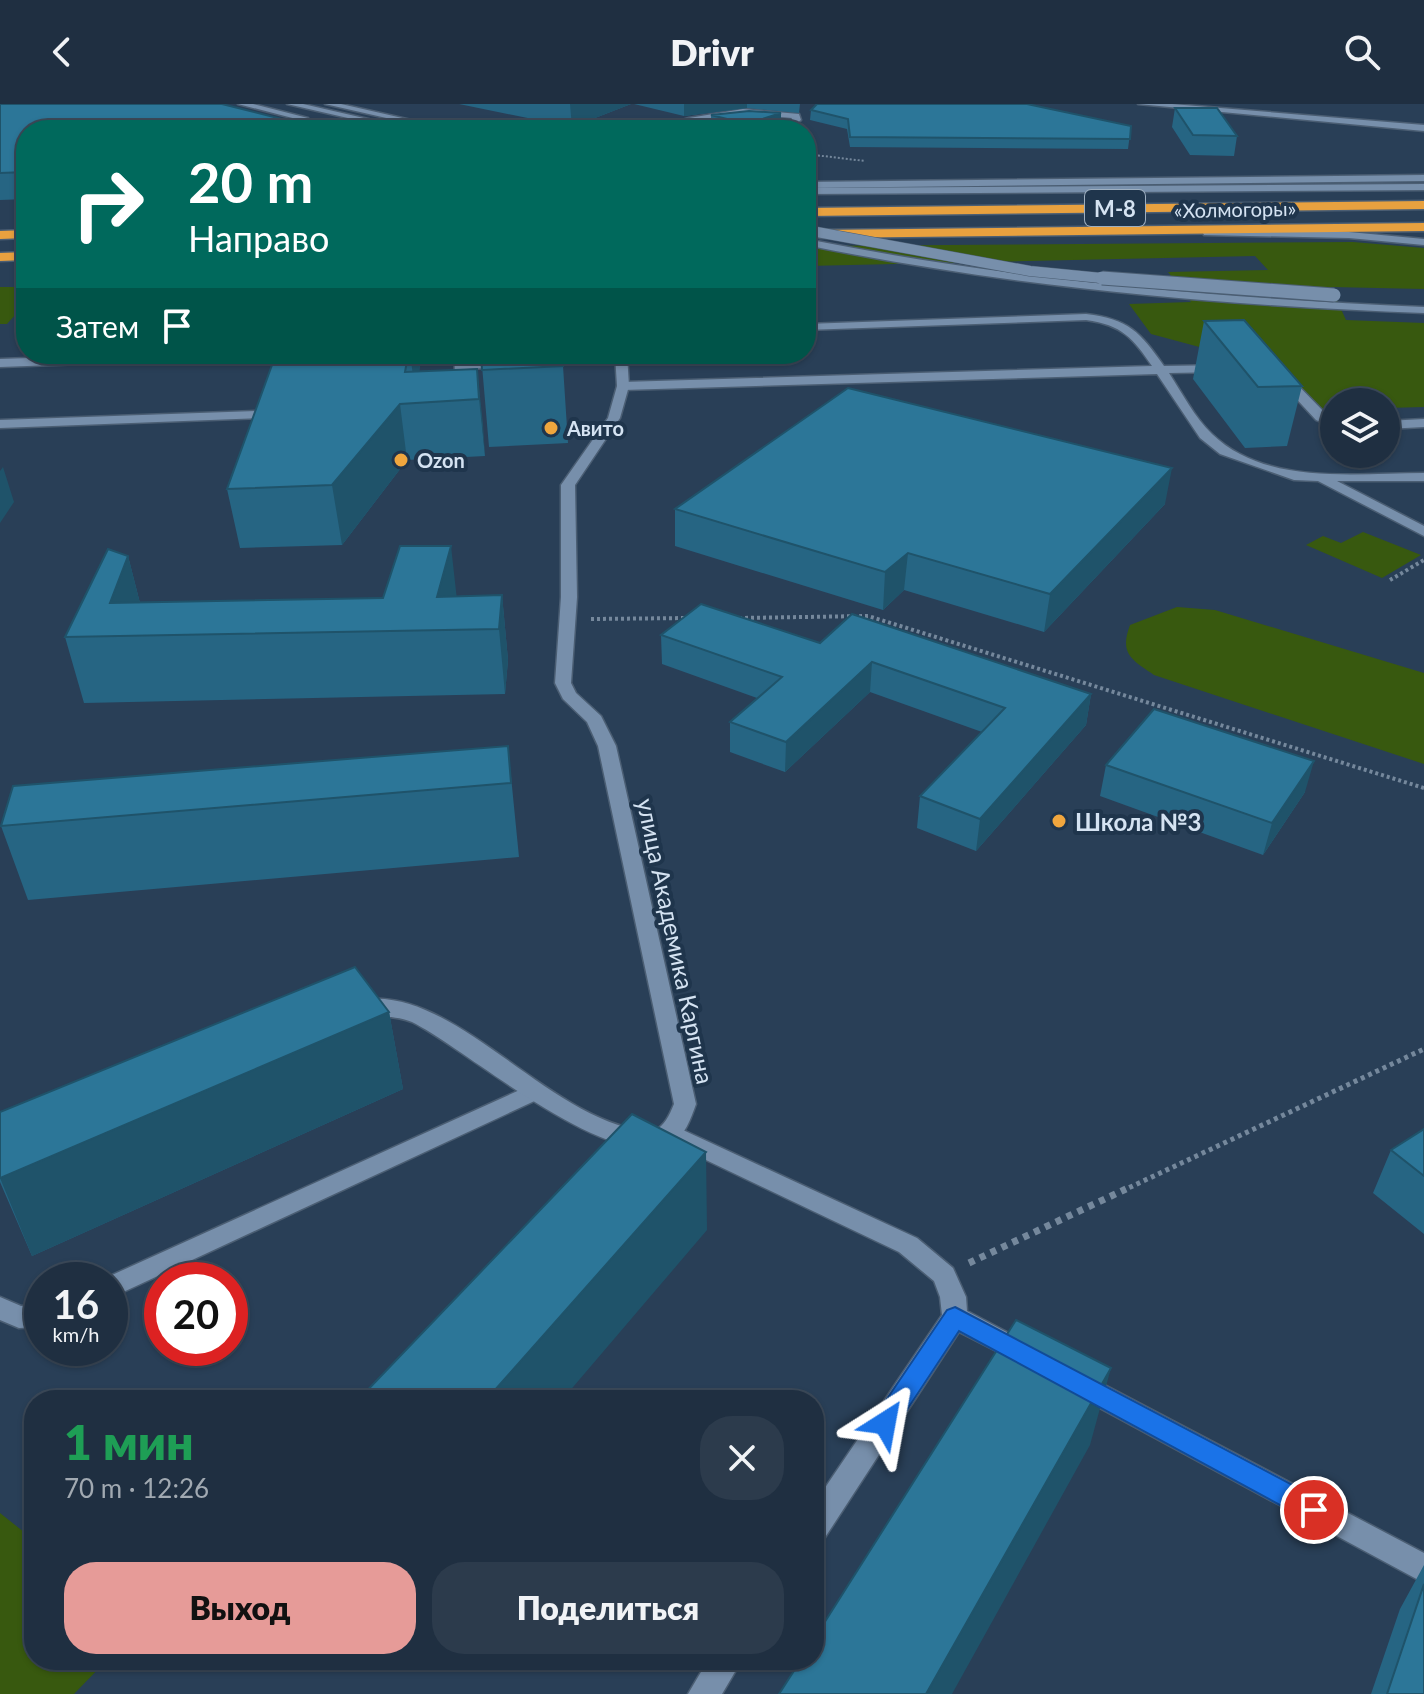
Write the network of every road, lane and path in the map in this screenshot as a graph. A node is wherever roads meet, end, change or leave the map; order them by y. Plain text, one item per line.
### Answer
1 (242, 104) edge
2 (291, 104) edge
3 (329, 104) edge
4 (746, 104) edge
5 (1142, 104) edge
6 (732, 108) junction
7 (229, 111) edge
8 (807, 117) dead end
9 (268, 120) edge
10 (312, 120) edge
11 (364, 120) edge
12 (404, 120) edge
13 (689, 120) edge
14 (797, 120) edge
15 (800, 120) edge
16 (1424, 128) edge
17 (1424, 178) edge
18 (816, 185) edge
19 (1424, 187) edge
20 (816, 191) edge
21 (1424, 205) edge
22 (816, 212) edge
23 (1424, 227) edge
24 (1100, 231) junction
25 (816, 232) edge
26 (816, 234) edge
27 (1424, 242) edge
28 (816, 244) edge
29 (1420, 297) dead end
30 (1337, 301) junction
31 (1424, 310) edge
32 (816, 327) edge
33 (460, 364) edge
34 (622, 364) edge
35 (1237, 368) edge
36 (1161, 369) junction
37 (1270, 369) edge
38 (623, 386) junction
39 (454, 405) edge
40 (296, 413) edge
41 (1320, 416) edge
42 (1424, 423) edge
43 (0, 424) edge
44 (1400, 424) edge
45 (1424, 477) edge
46 (1322, 479) junction
47 (1424, 532) edge
48 (1424, 560) edge
49 (1390, 580) dead end
50 (694, 618) edge
51 (726, 618) edge
52 (568, 620) junction
53 (1424, 788) edge
54 (337, 1012) edge
55 (1424, 1049) edge
56 (533, 1092) junction
57 (670, 1133) junction
58 (944, 1275) junction
59 (128, 1279) edge
60 (0, 1308) edge
61 (24, 1317) edge
62 (955, 1317) junction
63 (824, 1514) edge
64 (1424, 1569) edge
65 (720, 1670) edge
66 (704, 1694) edge

1 - 10 main road
2 - 11 main road
3 - 12 main road
4 - 6 main road
5 - 16 main road
6 - 13 main road
6 - 14 main road
7 - 9 main road
8 - 15 main road
17 - 18 main road
19 - 20 main road
21 - 22 highway, «Холмогоры» / М-8
23 - 24 highway, «Холмогоры» / М-8
24 - 25 highway, «Холмогоры» / М-8
24 - 27 main road
26 - 30 main road, bridge
28 - 30 main road
29 - 30 main road
30 - 31 main road
32 - 36 main road
33 - 39 main road
34 - 38 main road, улица Академика Каргина
35 - 36 main road
36 - 38 main road
36 - 46 main road
37 - 41 main road
38 - 52 main road, улица Академика Каргина
40 - 43 main road
42 - 44 main road
45 - 46 main road
46 - 47 main road
48 - 49 path
50 - 52 path
51 - 53 path
52 - 57 main road, улица Академика Каргина
54 - 56 main road
55 - 58 path
56 - 57 main road
56 - 59 main road
57 - 58 main road
58 - 62 main road
60 - 61 main road
62 - 63 main road
62 - 64 main road
65 - 66 main road

